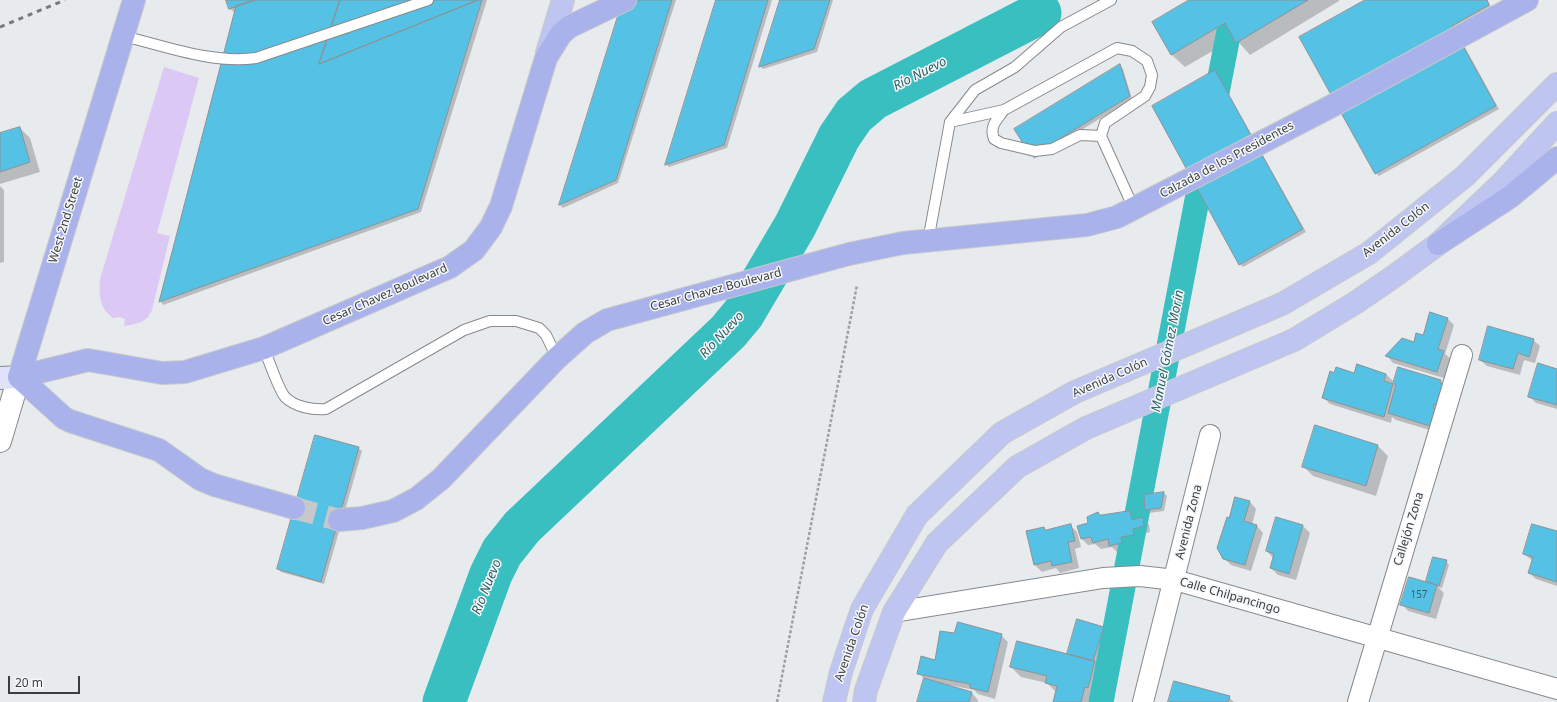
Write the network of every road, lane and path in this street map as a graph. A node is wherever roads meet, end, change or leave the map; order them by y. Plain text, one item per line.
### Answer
1 (134, 0) edge
2 (428, 0) edge
3 (563, 0) edge
4 (625, 0) edge
5 (1111, 0) edge
6 (1527, 0) edge
7 (123, 36) junction
8 (546, 58) junction
9 (1557, 84) edge
10 (1004, 110) junction
11 (950, 122) junction
12 (1557, 123) edge
13 (1101, 136) junction
14 (1557, 158) edge
15 (1134, 209) junction
16 (928, 241) junction
17 (903, 243) joint
18 (1438, 244) junction
19 (857, 285) dead end
20 (264, 348) junction
21 (1462, 355) dead end
22 (557, 358) junction
23 (9, 377) edge
24 (1210, 435) dead end
25 (0, 441) edge
26 (294, 508) tunnel mouth
27 (339, 520) tunnel mouth
28 (1175, 580) junction
29 (894, 612) junction
30 (1377, 637) junction
31 (1557, 689) edge
32 (777, 702) edge
33 (834, 702) edge
34 (864, 702) edge
35 (1144, 702) edge
36 (1358, 702) edge

1 - 7 highway, West 2nd Street
2 - 7 lane
3 - 8 main road
4 - 8 highway, Cesar Chavez Boulevard
5 - 11 lane
6 - 15 highway, Calzada de los Presidentes
7 - 23 highway, West 2nd Street
8 - 20 highway, Cesar Chavez Boulevard
9 - 33 main road, Avenida Colón
10 - 11 lane
10 - 13 lane
10 - 13 lane
11 - 16 lane
12 - 18 main road
13 - 15 lane
14 - 18 highway
15 - 16 highway, Calzada de los Presidentes
16 - 17 highway, Calzada de los Presidentes
17 - 22 highway, Cesar Chavez Boulevard
18 - 29 main road
19 - 32 path
20 - 22 lane
20 - 23 highway, Cesar Chavez Boulevard
21 - 30 street, Callejón Zona
22 - 27 highway, Cesar Chavez Boulevard
23 - 25 street, West 2nd Street
23 - 26 highway
24 - 28 street, Avenida Zona
28 - 29 street, Calle Chilpancingo
28 - 30 street, Calle Chilpancingo
28 - 35 street, Avenida Zona
29 - 34 main road
30 - 31 street, Calle Chilpancingo
30 - 36 street, Callejón Zona

